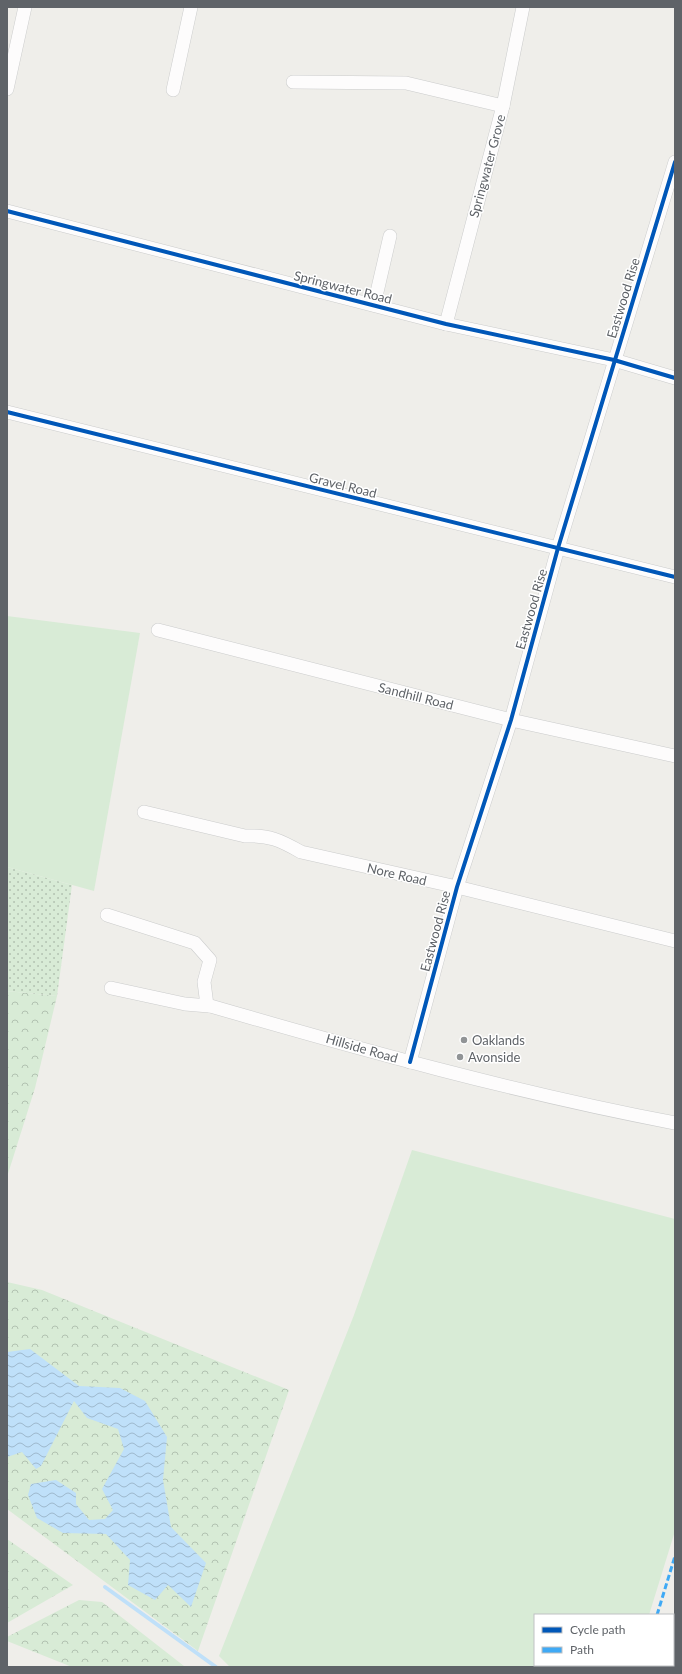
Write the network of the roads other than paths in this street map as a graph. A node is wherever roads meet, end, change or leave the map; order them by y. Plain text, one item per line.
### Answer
1 (25, 7) edge
2 (191, 7) edge
3 (523, 7) edge
4 (293, 82) dead end
5 (7, 89) edge
6 (173, 90) dead end
7 (503, 106) junction
8 (675, 162) edge
9 (673, 179) edge
10 (7, 211) edge
11 (390, 236) dead end
12 (374, 305) junction
13 (446, 324) junction
14 (614, 360) junction
15 (675, 378) edge
16 (7, 412) edge
17 (558, 548) junction
18 (675, 576) edge
19 (158, 630) dead end
20 (510, 720) junction
21 (675, 756) edge
22 (144, 812) dead end
23 (457, 888) junction
24 (107, 915) dead end
25 (675, 941) edge
26 (111, 988) dead end
27 (209, 1006) junction
28 (410, 1062) junction
29 (675, 1122) edge

1 - 5 street
2 - 6 street
3 - 7 street, Springwater Grove
4 - 7 street
7 - 13 street, Springwater Grove
8 - 9 street, Eastwood Rise
9 - 14 street, Eastwood Rise
10 - 12 street, Springwater Road
11 - 12 street
12 - 13 street, Springwater Road
13 - 14 street, Springwater Road
14 - 15 street, Springwater Road
14 - 17 street, Eastwood Rise
16 - 17 street, Gravel Road
17 - 18 street, Gravel Road
17 - 20 street, Eastwood Rise
19 - 20 street, Sandhill Road
20 - 21 street, Sandhill Road
20 - 23 street, Eastwood Rise
22 - 23 street, Nore Road
23 - 25 street, Nore Road
23 - 28 street, Eastwood Rise
24 - 27 street
26 - 27 street, Hillside Road
27 - 28 street, Hillside Road
28 - 29 street, Hillside Road

